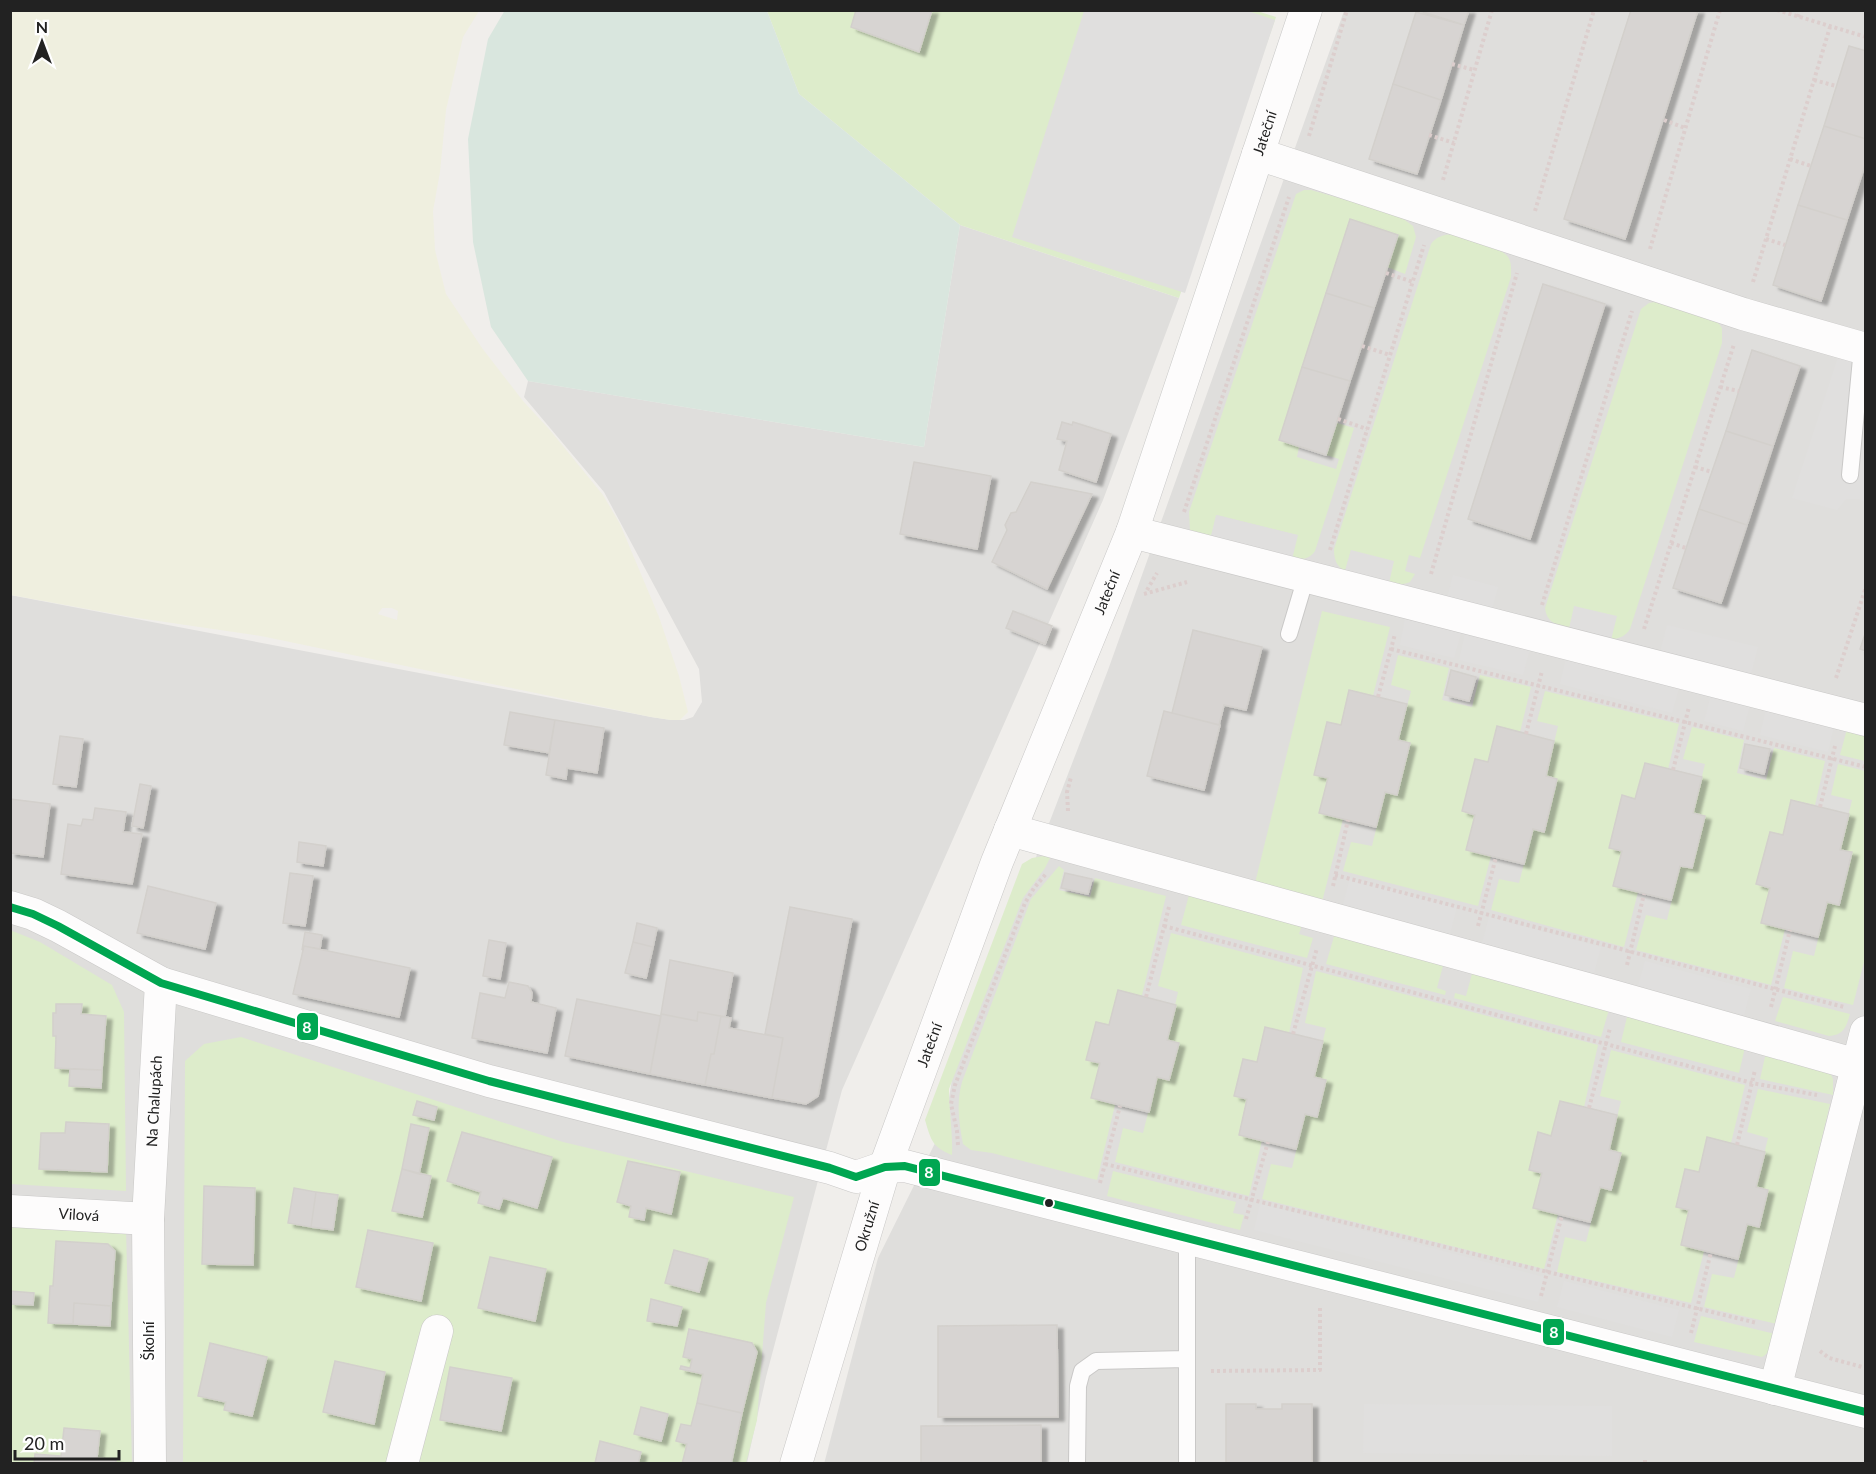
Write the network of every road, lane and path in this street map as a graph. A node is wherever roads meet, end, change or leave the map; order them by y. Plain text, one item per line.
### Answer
1 (1306, 10) edge
2 (1347, 10) edge
3 (1492, 10) edge
4 (1594, 10) edge
5 (1720, 10) edge
6 (1777, 10) edge
7 (1801, 10) edge
8 (1798, 17) junction
9 (1866, 37) edge
10 (1452, 64) dead end
11 (1475, 70) junction
12 (1814, 80) dead end
13 (1836, 86) dead end
14 (1664, 120) dead end
15 (1685, 128) junction
16 (1429, 135) dead end
17 (1454, 143) junction
18 (1258, 154) junction
19 (1790, 159) dead end
20 (1811, 166) dead end
21 (1299, 168) junction
22 (1434, 213) junction
23 (1766, 239) dead end
24 (1526, 243) junction
25 (1785, 245) dead end
26 (1386, 273) dead end
27 (1641, 280) junction
28 (1413, 282) junction
29 (1362, 346) dead end
30 (1862, 348) joint
31 (1390, 355) junction
32 (1720, 387) dead end
33 (1739, 391) dead end
34 (1338, 419) dead end
35 (1367, 429) junction
36 (1695, 467) dead end
37 (1712, 472) dead end
38 (1850, 475) dead end
39 (1132, 532) junction
40 (1175, 543) junction
41 (1671, 543) dead end
42 (1686, 548) dead end
43 (1313, 579) junction
44 (1866, 587) edge
45 (1144, 594) dead end
46 (1421, 607) junction
47 (1396, 629) dead end
48 (1289, 634) dead end
49 (1541, 637) junction
50 (1391, 649) junction
51 (1697, 677) junction
52 (1538, 685) junction
53 (1378, 697) dead end
54 (1845, 715) edge
55 (1685, 722) junction
56 (1526, 734) dead end
57 (1832, 759) junction
58 (1866, 767) edge
59 (1074, 768) dead end
60 (1673, 770) dead end
61 (1820, 807) dead end
62 (1068, 816) dead end
63 (1348, 820) dead end
64 (1010, 830) junction
65 (1496, 857) dead end
66 (1049, 871) dead end
67 (1335, 875) junction
68 (1177, 876) junction
69 (1644, 894) dead end
70 (10, 907) edge
71 (1482, 913) junction
72 (1325, 918) junction
73 (1164, 926) junction
74 (1790, 930) dead end
75 (1630, 951) junction
76 (1470, 957) junction
77 (1312, 965) junction
78 (161, 983) junction
79 (1775, 989) junction
80 (1146, 997) dead end
81 (1618, 998) junction
82 (1860, 1021) edge
83 (1293, 1034) dead end
84 (1762, 1039) junction
85 (1606, 1044) junction
86 (1857, 1065) junction
87 (1752, 1083) junction
88 (1848, 1101) junction
89 (1120, 1106) dead end
90 (1589, 1108) dead end
91 (1268, 1142) dead end
92 (1737, 1145) dead end
93 (958, 1150) dead end
94 (885, 1167) junction
95 (1252, 1200) junction
96 (10, 1211) edge
97 (1562, 1215) dead end
98 (148, 1219) junction
99 (1187, 1239) junction
100 (1238, 1251) junction
101 (1711, 1252) dead end
102 (1547, 1272) junction
103 (1320, 1299) dead end
104 (1698, 1309) junction
105 (1533, 1327) junction
106 (437, 1331) dead end
107 (1790, 1331) junction
108 (1186, 1365) junction
109 (1682, 1365) junction
110 (1775, 1389) junction
111 (1866, 1412) edge
112 (150, 1464) edge
113 (402, 1464) edge
114 (796, 1464) edge
115 (1077, 1464) edge
116 (1187, 1464) edge

1 - 18 street, Jateční
2 - 21 path
3 - 11 path
4 - 24 path
5 - 15 path
6 - 8 path
7 - 8 path
8 - 9 path
10 - 11 path
11 - 17 path
12 - 13 path
14 - 15 path
15 - 27 path
16 - 17 path
17 - 22 path
18 - 21 street
18 - 39 street, Jateční
19 - 20 path
21 - 22 street
21 - 40 path
22 - 24 street
22 - 28 path
23 - 25 path
24 - 27 street
24 - 46 path
26 - 28 path
27 - 30 street
27 - 49 path
28 - 31 path
29 - 31 path
30 - 38 lane
31 - 35 path
32 - 33 path
34 - 35 path
35 - 43 path
36 - 37 path
39 - 40 street
39 - 64 street, Jateční
40 - 43 street
40 - 45 path
41 - 42 path
43 - 46 street
43 - 48 lane
44 - 54 path
46 - 49 street
47 - 50 path
49 - 51 street
49 - 52 path
50 - 52 path
50 - 53 path
51 - 54 street
51 - 55 path
52 - 55 path
52 - 56 path
54 - 57 path
55 - 57 path
55 - 60 path
57 - 58 path
57 - 61 path
59 - 62 path
63 - 67 path
64 - 68 street
64 - 94 street, Jateční
65 - 71 path
66 - 93 path
67 - 71 path
67 - 72 path
68 - 72 street
68 - 73 path
69 - 75 path
70 - 78 street
71 - 75 path
71 - 76 path
72 - 76 street
72 - 77 path
73 - 77 path
73 - 80 path
74 - 79 path
75 - 79 path
75 - 81 path
76 - 81 street
77 - 83 path
77 - 85 path
78 - 94 street
78 - 98 street, Na Chalupách
79 - 82 path
79 - 84 path
81 - 84 street
81 - 85 path
82 - 86 street
84 - 86 street
84 - 87 path
85 - 87 path
85 - 90 path
86 - 88 street
87 - 88 path
87 - 92 path
88 - 107 street
89 - 95 path
91 - 95 path
94 - 99 street
94 - 114 street, Okružní
95 - 100 path
95 - 102 path
96 - 98 street, Vilová
97 - 102 path
98 - 112 street, Školní
99 - 100 street
99 - 108 lane
100 - 105 street
101 - 104 path
102 - 104 path
102 - 105 path
103 - 108 path
104 - 107 path
104 - 109 path
105 - 109 street
106 - 113 street
107 - 110 street
108 - 115 lane
108 - 116 lane
109 - 110 street
110 - 111 street

